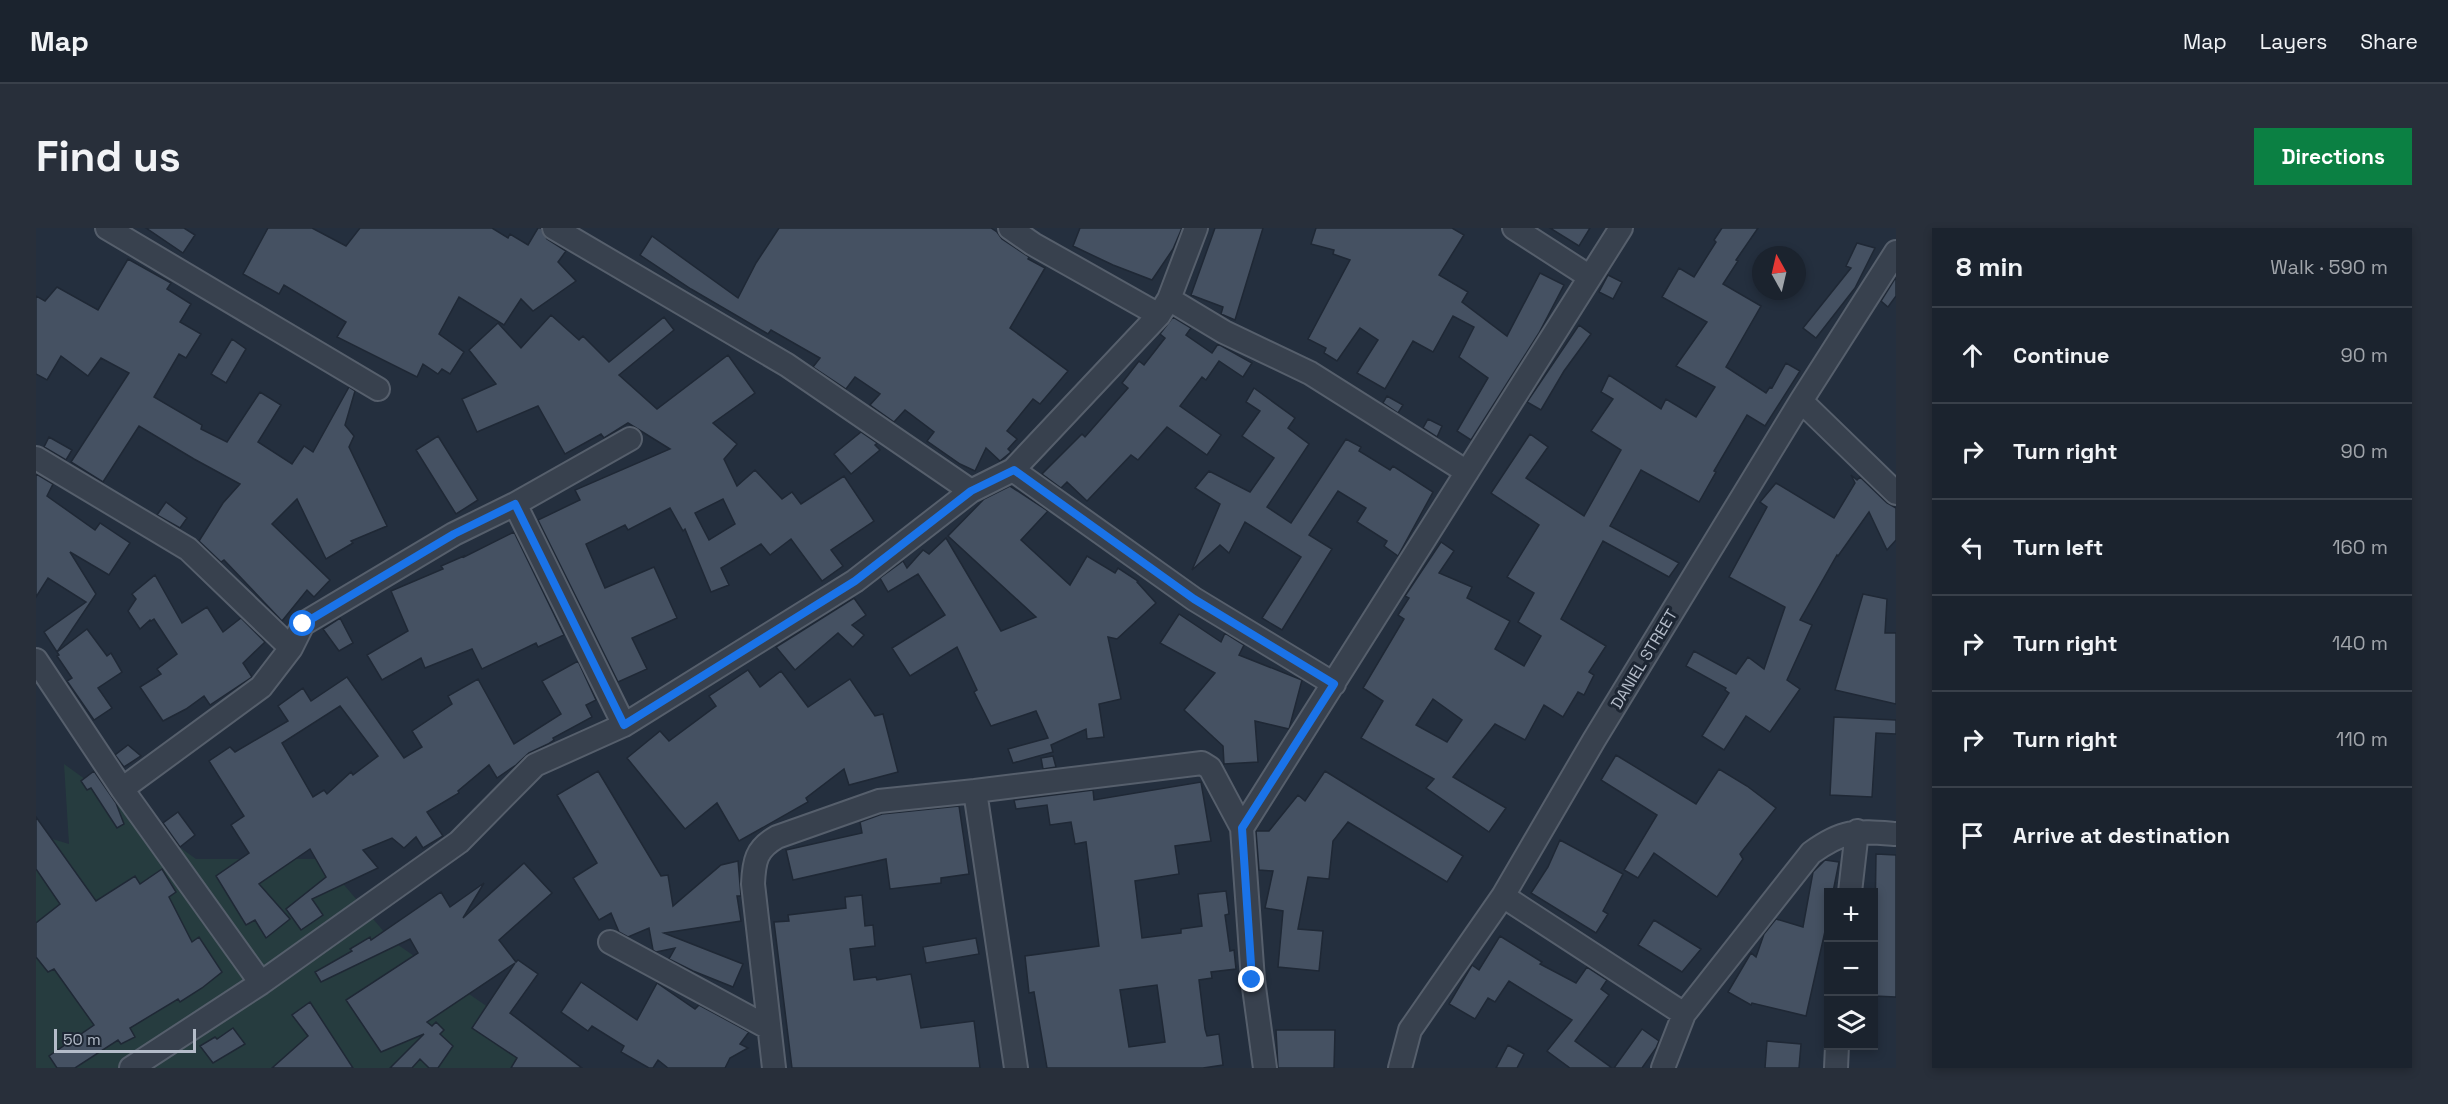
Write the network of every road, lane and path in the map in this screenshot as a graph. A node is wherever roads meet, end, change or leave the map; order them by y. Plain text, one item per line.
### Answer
1 (107, 228) edge
2 (554, 228) edge
3 (1010, 228) edge
4 (1196, 228) edge
5 (1514, 228) edge
6 (1622, 228) edge
7 (1896, 252) edge
8 (1590, 277) junction
9 (1164, 307) junction
10 (378, 389) dead end
11 (1801, 401) junction
12 (630, 439) dead end
13 (36, 458) edge
14 (1014, 470) junction
15 (1467, 472) junction
16 (971, 491) junction
17 (1896, 493) edge
18 (515, 504) junction
19 (291, 648) junction
20 (36, 660) edge
21 (1334, 684) junction
22 (624, 725) junction
23 (122, 789) junction
24 (975, 791) junction
25 (1242, 828) junction
26 (1857, 831) junction
27 (1896, 834) edge
28 (1850, 888) edge
29 (1503, 896) junction
30 (610, 942) dead end
31 (261, 983) junction
32 (1684, 1014) junction
33 (769, 1028) junction
34 (1837, 1050) edge
35 (130, 1068) edge
36 (774, 1068) edge
37 (1016, 1068) edge
38 (1265, 1068) edge
39 (1400, 1068) edge
40 (1664, 1068) edge
41 (1836, 1068) edge

1 - 10 street
2 - 16 street
3 - 9 street
4 - 9 street
5 - 8 street
6 - 8 street
7 - 11 street, DANIEL STREET
8 - 15 street
9 - 14 street
9 - 15 street
11 - 17 street
11 - 29 street, DANIEL STREET
12 - 18 street
13 - 19 street
14 - 16 street
14 - 21 street
15 - 21 street
16 - 22 street
18 - 19 street
18 - 22 street
19 - 23 street
20 - 23 street
21 - 25 street
22 - 31 street
23 - 31 street
24 - 25 street
24 - 33 street
24 - 37 street
25 - 38 street
26 - 27 street
26 - 28 street
26 - 32 street
29 - 32 street
29 - 39 street, DANIEL STREET
30 - 33 street
31 - 35 street
32 - 40 street
33 - 36 street
34 - 41 street

